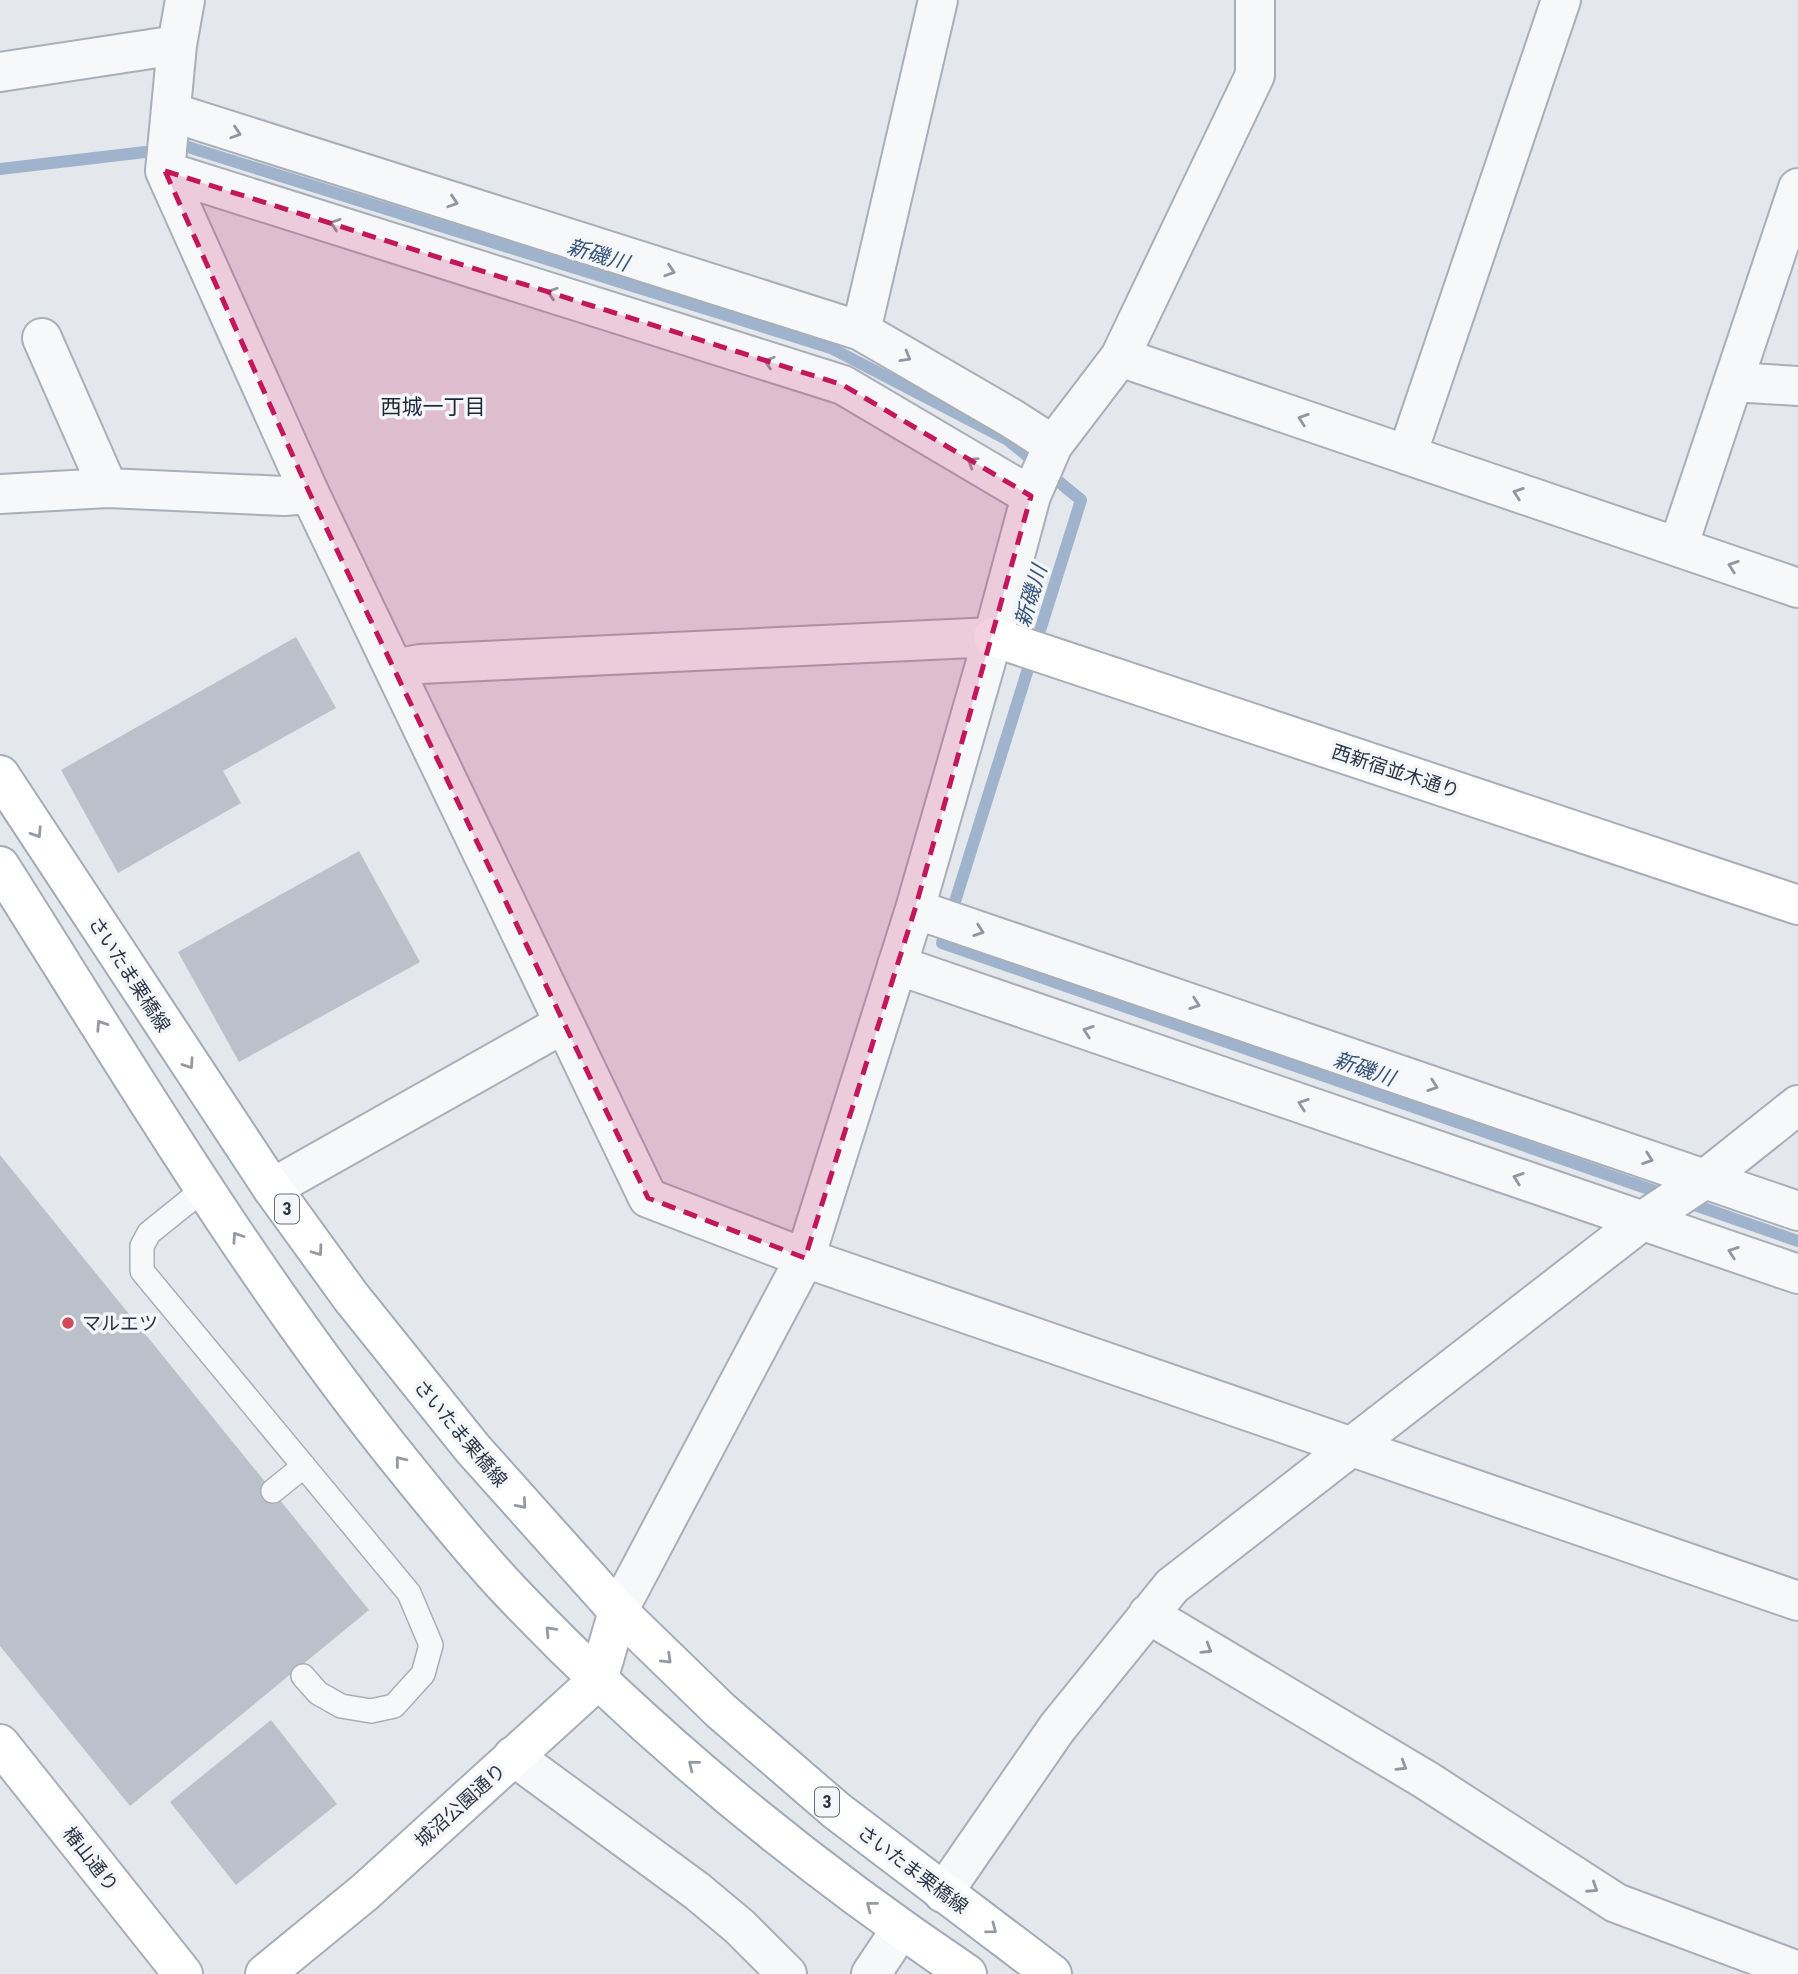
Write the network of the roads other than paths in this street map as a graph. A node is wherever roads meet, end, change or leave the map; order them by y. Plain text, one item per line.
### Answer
1 (185, 0) edge
2 (938, 0) edge
3 (1255, 0) edge
4 (1561, 0) edge
5 (177, 45) junction
6 (0, 72) edge
7 (171, 112) junction
8 (165, 171) junction
9 (1798, 188) edge
10 (861, 331) junction
11 (42, 338) dead end
12 (1120, 357) junction
13 (1733, 383) junction
14 (1798, 386) edge
15 (1053, 445) junction
16 (1407, 455) junction
17 (108, 488) junction
18 (0, 494) edge
19 (310, 494) junction
20 (1031, 496) junction
21 (1678, 547) junction
22 (1798, 588) edge
23 (1000, 639) junction
24 (394, 669) junction
25 (0, 775) edge
26 (0, 866) edge
27 (1798, 905) edge
28 (915, 909) junction
29 (898, 965) junction
30 (563, 1024) junction
31 (1798, 1105) edge
32 (1705, 1179) junction
33 (205, 1188) junction
34 (272, 1188) junction
35 (1798, 1211) edge
36 (1642, 1221) junction
37 (805, 1258) junction
38 (1798, 1274) edge
39 (1352, 1446) junction
40 (304, 1466) junction
41 (273, 1491) dead end
42 (1798, 1601) edge
43 (618, 1611) junction
44 (1148, 1614) junction
45 (303, 1676) dead end
46 (598, 1680) junction
47 (0, 1744) edge
48 (513, 1756) junction
49 (943, 1893) junction
50 (901, 1930) junction
51 (1798, 1971) edge
52 (183, 1974) edge
53 (265, 1974) edge
54 (787, 1974) edge
55 (871, 1974) edge
56 (967, 1974) edge
57 (1052, 1974) edge

1 - 5 street
2 - 10 street
3 - 12 street
4 - 16 street
5 - 6 street
5 - 7 street
7 - 8 street
7 -> 10 street
8 - 19 street
20 -> 8 street
9 - 13 street
10 -> 15 street
11 - 17 street
12 - 15 street
16 -> 12 street
13 - 14 street
13 - 21 street
15 - 20 street
21 -> 16 street
17 - 18 street
17 - 19 street
19 - 24 street
20 - 23 street
22 -> 21 street
23 - 24 street
23 - 27 main road, 西新宿並木通り
23 - 28 street
24 - 30 street
25 -> 34 main road, さいたま栗橋線 / 3
33 -> 26 main road
28 - 29 street
28 -> 32 street
36 -> 29 street
29 - 37 street
30 - 34 street
30 - 37 street
31 - 32 street
32 - 35 street
32 - 36 street
33 - 40 lane
46 -> 33 main road
34 -> 43 main road, さいたま栗橋線 / 3
38 -> 36 street
36 - 39 street
37 - 39 street
37 - 43 street
39 - 42 street
39 - 44 street
40 - 41 lane
40 - 45 lane
43 - 46 main road
43 -> 49 main road, さいたま栗橋線 / 3
44 - 49 street
44 -> 51 street
46 - 48 main road, 城沼公園通り
50 -> 46 main road
47 - 52 main road, 椿山通り
48 - 53 main road, 城沼公園通り
48 - 54 street
49 -> 57 main road, さいたま栗橋線 / 3
50 - 55 street
50 - 56 main road

